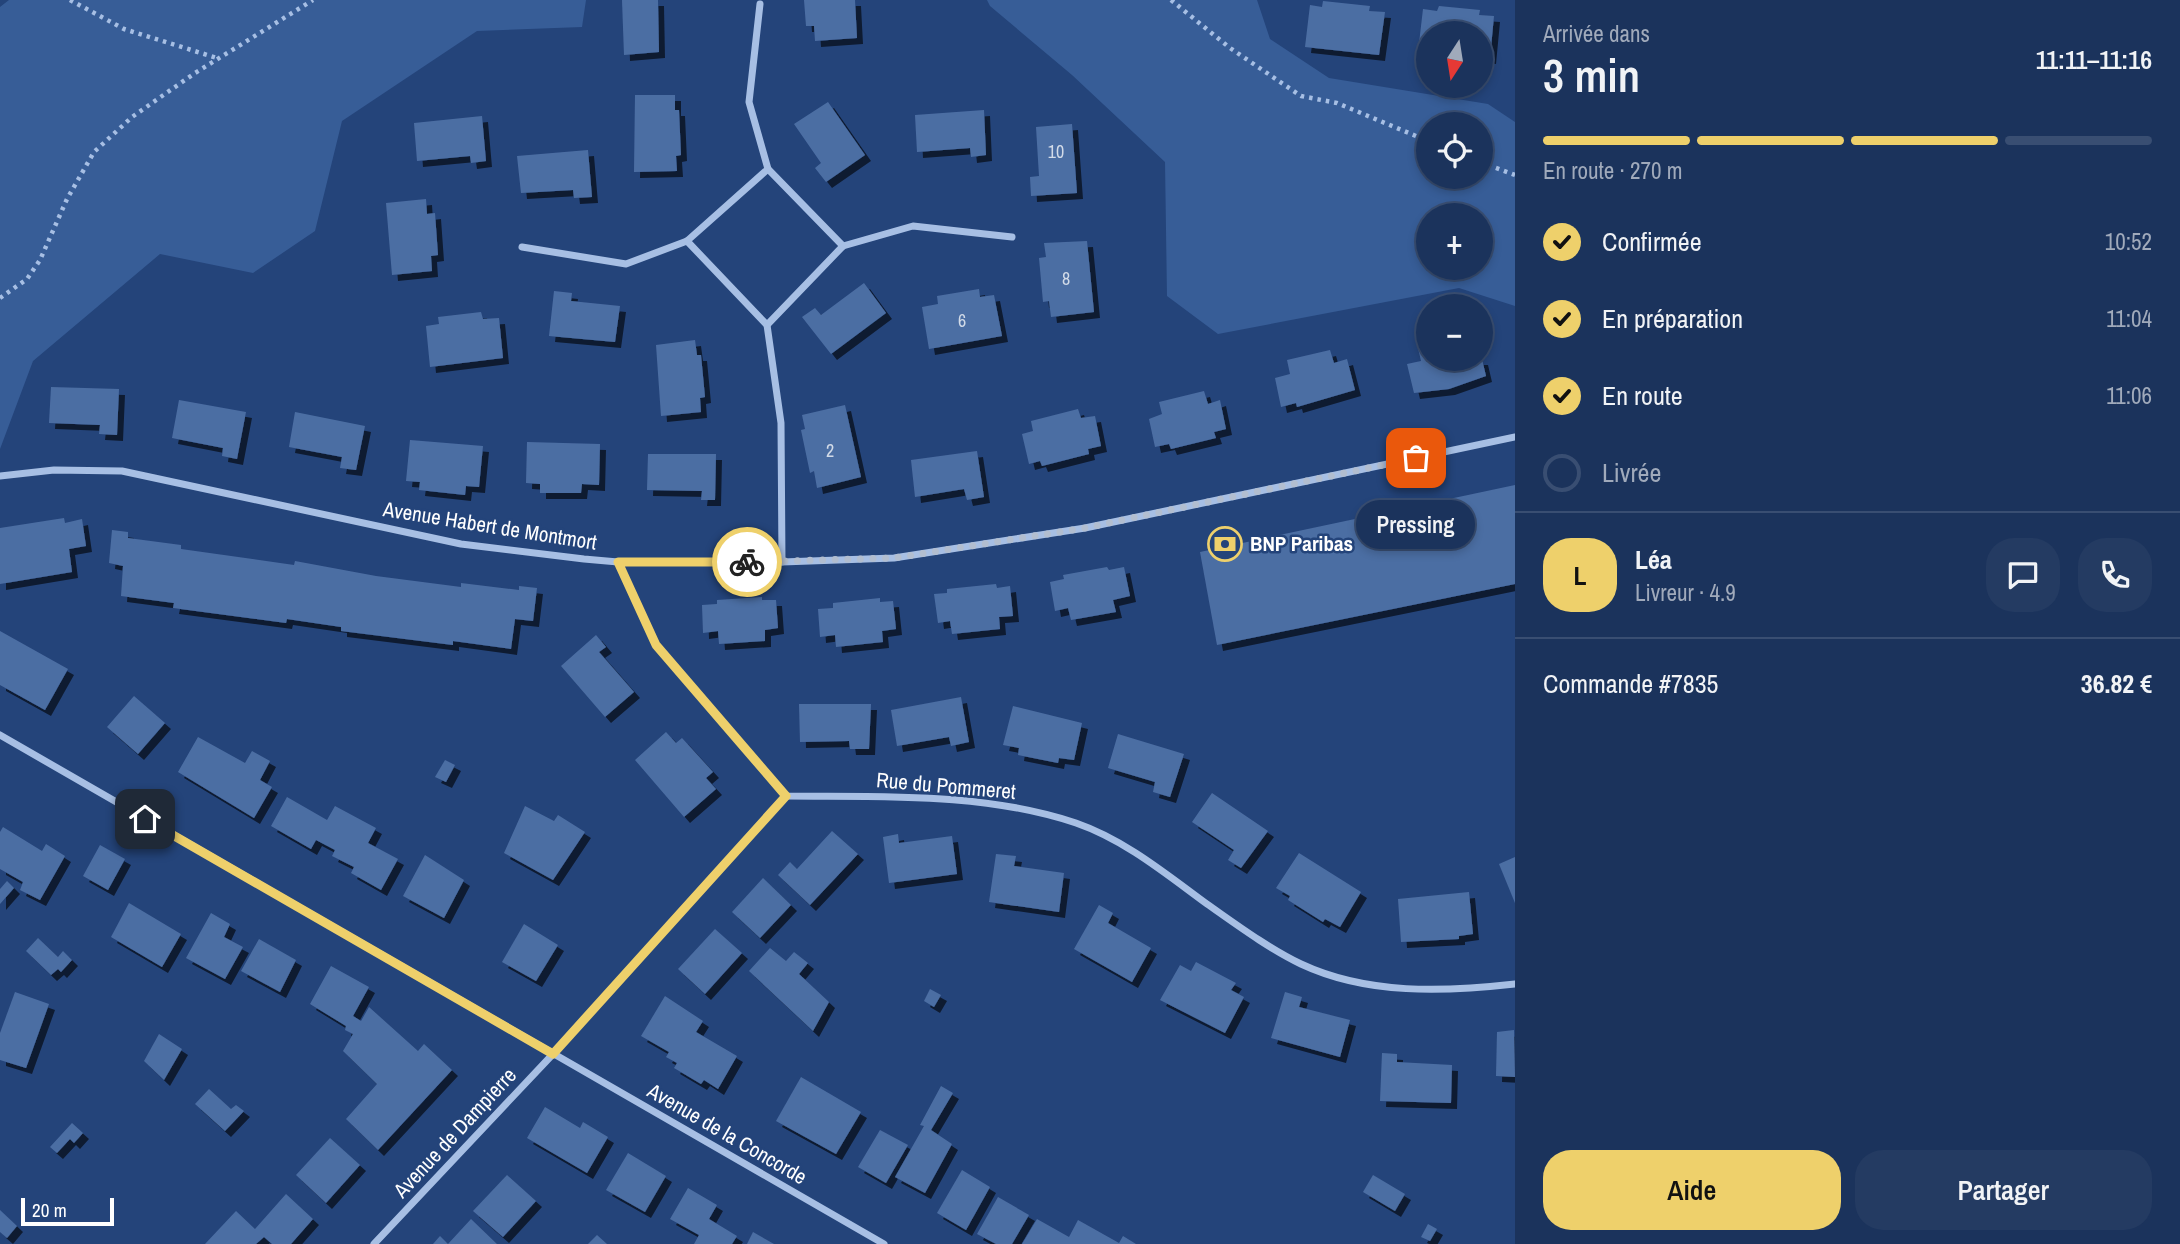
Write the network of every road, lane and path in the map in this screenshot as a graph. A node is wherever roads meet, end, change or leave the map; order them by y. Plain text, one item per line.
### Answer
1 (70, 0) edge
2 (313, 0) edge
3 (1171, 0) edge
4 (761, 4) dead end
5 (217, 58) junction
6 (1416, 136) edge
7 (1493, 167) edge
8 (768, 169) junction
9 (1515, 175) edge
10 (1012, 237) dead end
11 (687, 241) junction
12 (843, 246) junction
13 (522, 247) dead end
14 (0, 298) edge
15 (767, 325) junction
16 (1515, 437) edge
17 (0, 476) edge
18 (618, 562) junction
19 (782, 562) junction
20 (0, 735) edge
21 (786, 796) junction
22 (1515, 984) edge
23 (553, 1054) junction
24 (374, 1244) edge
25 (884, 1244) edge

1 - 5 path
2 - 5 path
3 - 6 path
4 - 8 street
5 - 14 path
7 - 9 path
8 - 11 street
8 - 12 street
10 - 12 street
11 - 13 street
11 - 15 street
12 - 15 street
15 - 19 street
16 - 19 street, Avenue Habert de Montmort
17 - 18 street, Avenue Habert de Montmort
18 - 19 street, Avenue Habert de Montmort
18 - 21 street
20 - 23 street, Avenue de la Concorde
21 - 22 street, Rue du Pommeret
21 - 23 street, Avenue de Dampierre
23 - 24 street, Avenue de Dampierre
23 - 25 street, Avenue de la Concorde

